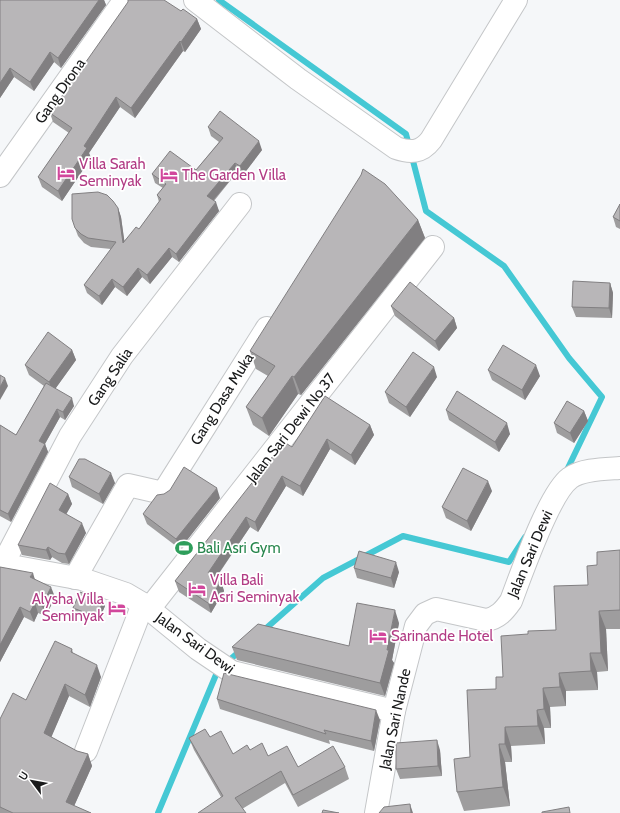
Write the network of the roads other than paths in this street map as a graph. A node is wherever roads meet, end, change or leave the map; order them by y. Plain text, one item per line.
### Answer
1 (195, 0) edge
2 (516, 0) edge
3 (120, 6) dead end
4 (0, 176) edge
5 (240, 204) dead end
6 (433, 247) dead end
7 (277, 313) edge
8 (620, 468) edge
9 (1, 564) edge
10 (75, 578) junction
11 (146, 606) junction
12 (416, 626) joint
13 (394, 711) junction
14 (86, 751) dead end
15 (376, 813) edge

1 - 2 street
3 - 4 street, Gang Drona
5 - 9 street, Gang Salia
6 - 11 street, Jalan Sari Dewi No.37
7 - 10 street, Gang Dasa Muka
8 - 12 street, Jalan Sari Dewi
9 - 10 street, Jalan Sari Dewi
10 - 11 street, Jalan Sari Dewi
11 - 13 street, Jalan Sari Dewi
11 - 14 street, Jalan Sari Dewi No.37
12 - 13 street, Jalan Sari Nande
13 - 15 street, Jalan Sari Nande

